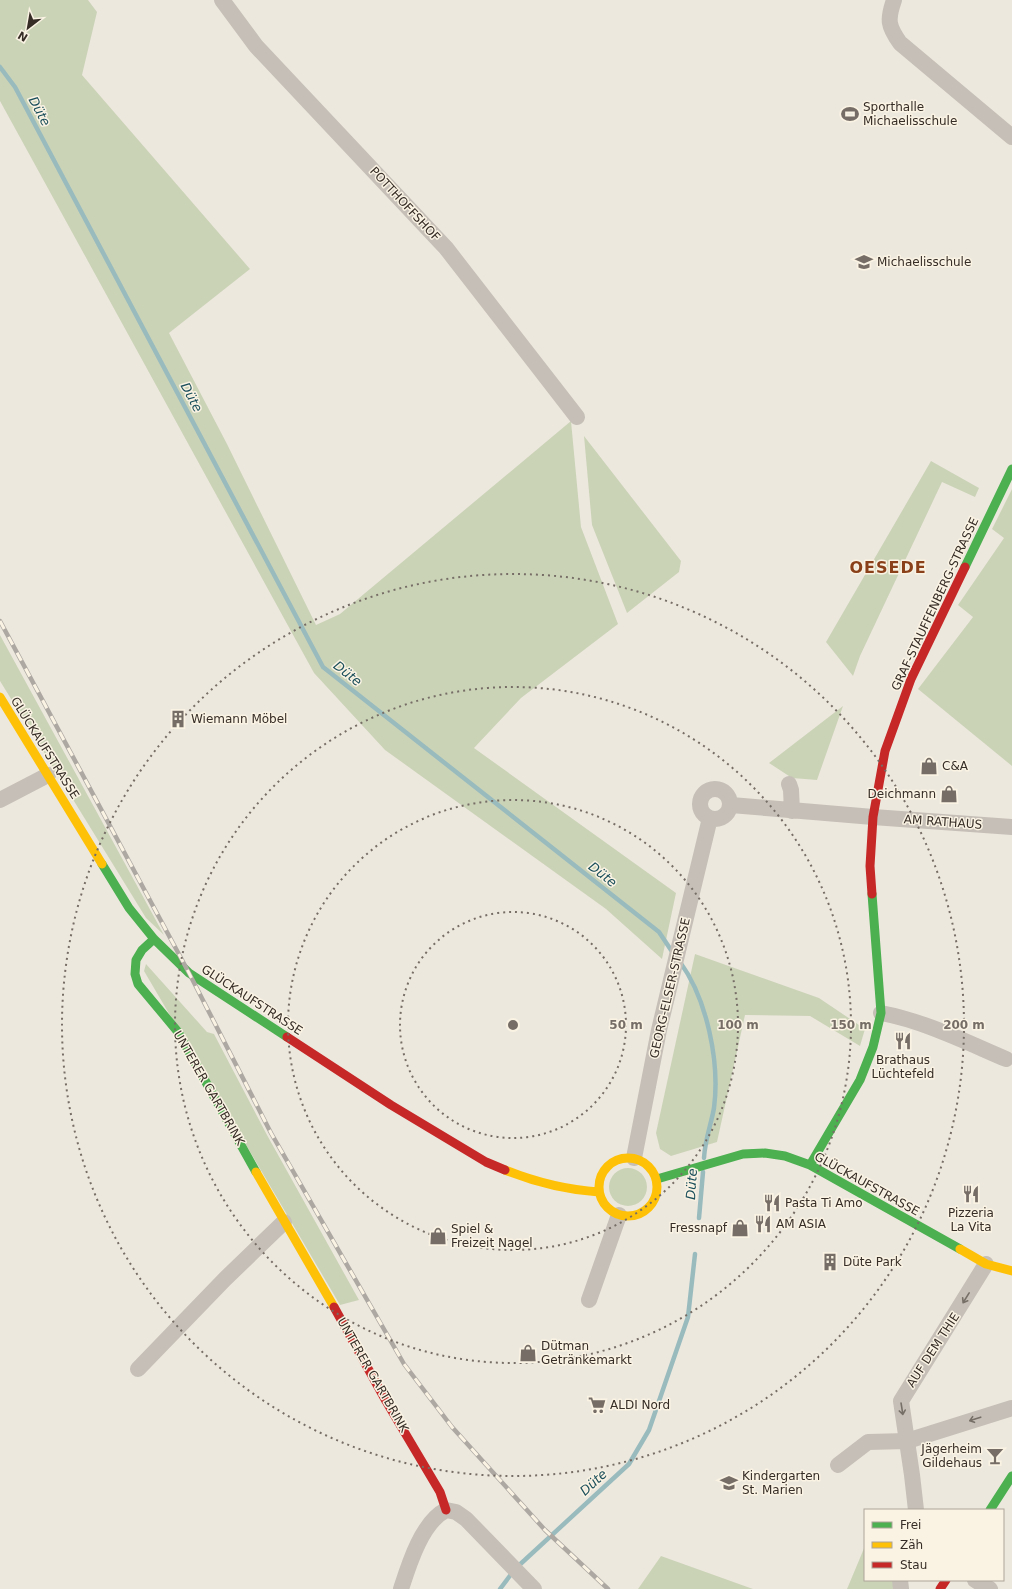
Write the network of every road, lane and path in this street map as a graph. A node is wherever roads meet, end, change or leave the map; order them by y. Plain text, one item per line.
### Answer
1 (222, 0) edge
2 (892, 6) edge
3 (1012, 137) edge
4 (577, 417) dead end
5 (1012, 469) edge
6 (0, 697) edge
7 (48, 775) junction
8 (789, 784) dead end
9 (0, 800) edge
10 (731, 805) junction
11 (792, 811) junction
12 (873, 817) junction
13 (710, 818) junction
14 (1012, 827) edge
15 (154, 939) junction
16 (881, 1013) junction
17 (1006, 1059) dead end
18 (634, 1158) junction
19 (810, 1165) junction
20 (657, 1179) junction
21 (599, 1192) junction
22 (619, 1215) junction
23 (284, 1222) junction
24 (986, 1264) junction
25 (1012, 1271) edge
26 (589, 1300) dead end
27 (138, 1370) dead end
28 (1012, 1408) edge
29 (907, 1441) junction
30 (838, 1465) dead end
31 (1012, 1476) edge
32 (916, 1509) edge
33 (991, 1509) edge
34 (446, 1510) junction
35 (977, 1581) edge
36 (531, 1586) edge
37 (401, 1589) edge
38 (990, 1589) edge

1 - 4 street, POTTHOFFSHOF
2 - 3 street
5 - 12 street, GRAF-STAUFFENBERG-STRASSE
6 - 7 street, GLÜCKAUFSTRASSE
7 - 9 street
7 - 15 street, GLÜCKAUFSTRASSE
8 - 11 street
10 - 11 street
10 - 13 street
10 - 13 street
11 - 12 street
12 - 14 street, AM RATHAUS
12 - 16 street, GRAF-STAUFFENBERG-STRASSE
13 - 18 street, GEORG-ELSER-STRASSE
15 - 21 street, GLÜCKAUFSTRASSE
15 - 23 street, UNTERER GARTBRINK
16 - 17 street
16 - 19 street, GRAF-STAUFFENBERG-STRASSE
18 - 20 street
18 - 21 street
19 - 20 street, GLÜCKAUFSTRASSE
19 - 24 street, GLÜCKAUFSTRASSE
20 - 22 street
21 - 22 street
22 - 26 street
23 - 27 street
23 - 34 street, UNTERER GARTBRINK
24 - 25 street, GLÜCKAUFSTRASSE
24 -> 29 street, AUF DEM THIE
28 -> 29 street
29 - 30 street
29 - 32 street, AUF DEM THIE
31 - 33 street
34 - 36 street
34 - 37 street
35 - 38 street

